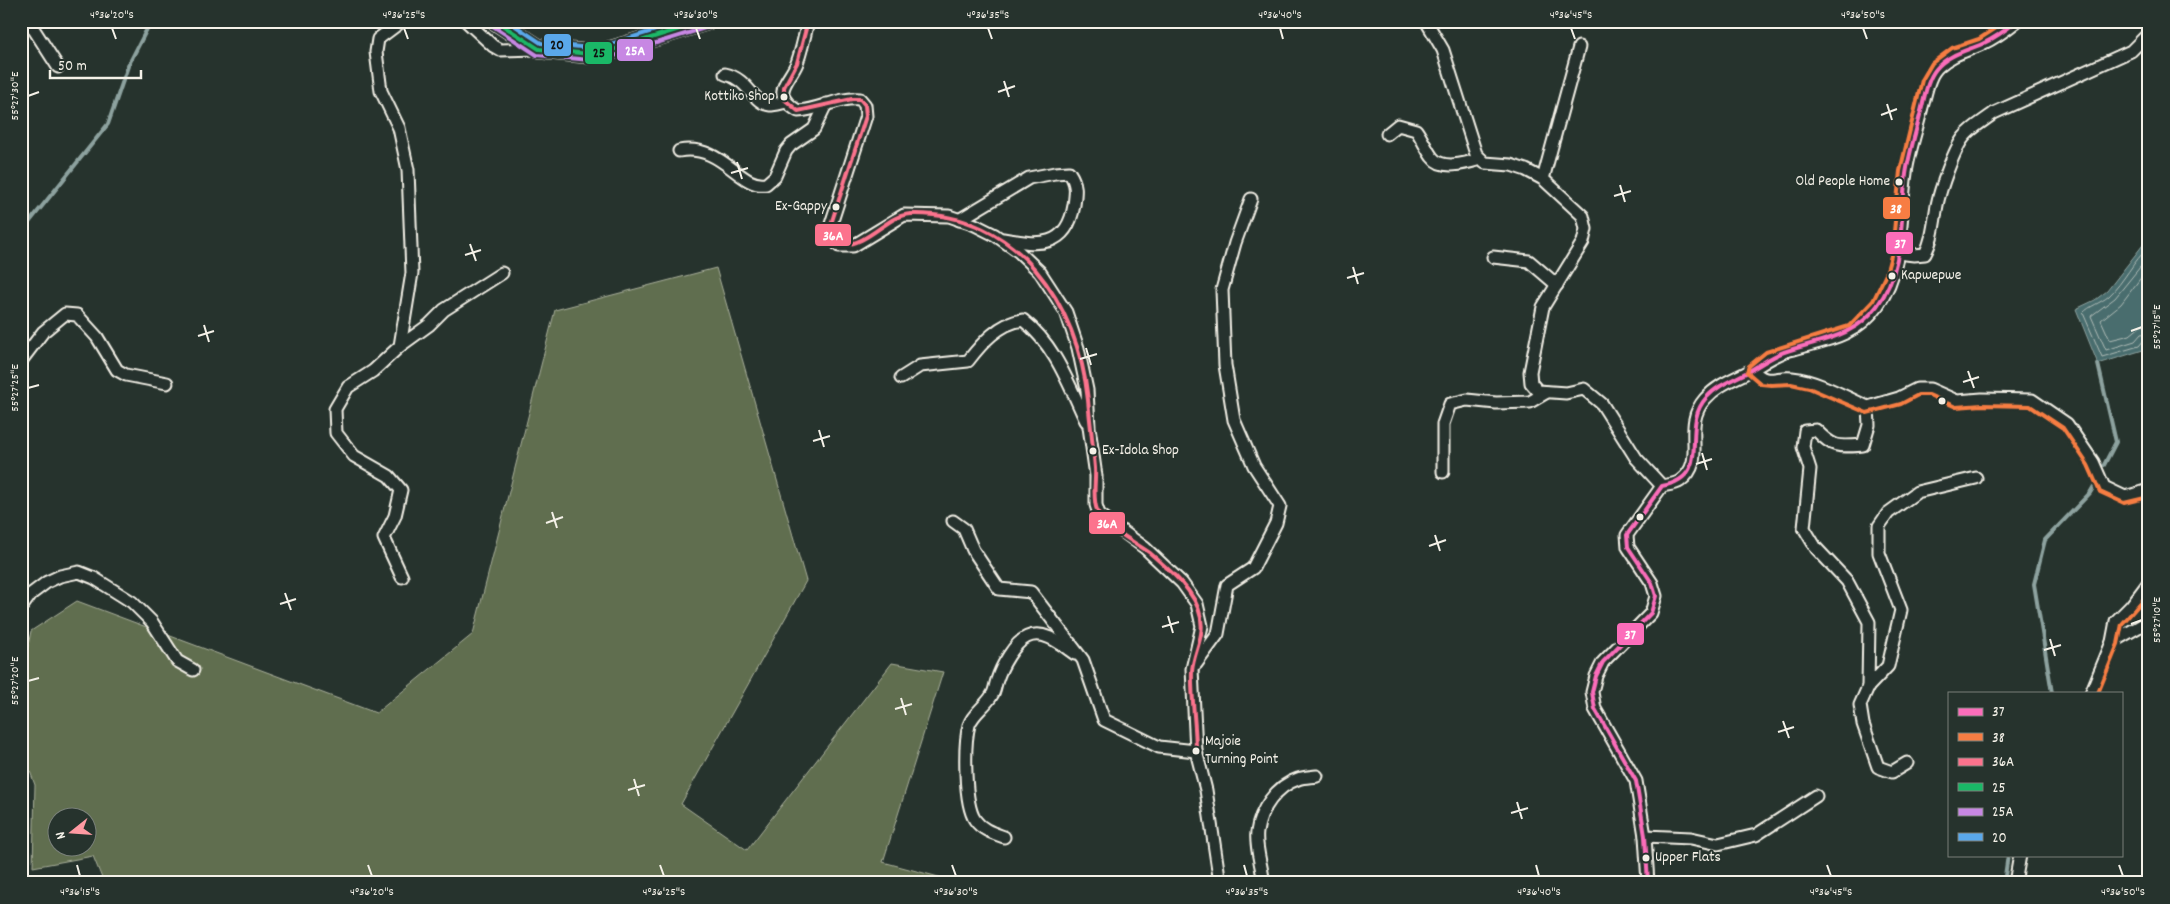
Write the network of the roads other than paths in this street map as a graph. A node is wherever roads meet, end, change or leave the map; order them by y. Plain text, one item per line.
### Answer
1 (27, 21) edge
2 (466, 21) edge
3 (496, 21) edge
4 (706, 21) edge
5 (808, 21) edge
6 (1426, 21) edge
7 (2017, 21) edge
8 (399, 22) edge
9 (2149, 33) edge
10 (1579, 47) dead end
11 (539, 49) junction
12 (58, 67) dead end
13 (725, 74) dead end
14 (786, 102) junction
15 (826, 104) junction
16 (1387, 134) dead end
17 (679, 151) dead end
18 (1481, 159) junction
19 (1543, 179) junction
20 (1250, 199) dead end
21 (959, 220) junction
22 (999, 238) junction
23 (1898, 253) junction
24 (1493, 256) dead end
25 (502, 273) dead end
26 (1557, 285) junction
27 (400, 346) junction
28 (21, 361) edge
29 (1753, 370) junction
30 (901, 378) dead end
31 (167, 383) dead end
32 (1547, 392) junction
33 (1868, 407) junction
34 (1089, 427) junction
35 (1443, 472) dead end
36 (1976, 478) dead end
37 (1662, 486) junction
38 (2149, 490) edge
39 (953, 521) dead end
40 (402, 577) dead end
41 (2149, 582) edge
42 (21, 608) edge
43 (2149, 621) edge
44 (2112, 642) junction
45 (1083, 660) junction
46 (1192, 669) junction
47 (193, 670) dead end
48 (1868, 687) junction
49 (2091, 692) edge
50 (1196, 751) junction
51 (1907, 763) dead end
52 (1317, 776) dead end
53 (1816, 796) dead end
54 (1645, 836) junction
55 (1004, 837) dead end
56 (2020, 856) edge
57 (1220, 883) edge
58 (1261, 883) edge
59 (1648, 883) edge
60 (2015, 883) edge

1 - 12 street
2 - 11 street
3 - 11 main road
4 - 11 main road
5 - 14 street
6 - 18 street
7 - 23 street
8 - 27 street
9 - 23 street
10 - 19 street
13 - 14 street
14 - 15 street
15 - 17 street
15 - 21 street
16 - 18 street
18 - 19 street
19 - 26 street
20 - 46 street
21 - 22 street
21 - 22 street
22 - 34 street
23 - 29 street
24 - 26 street
25 - 27 street
26 - 32 street
27 - 40 street
28 - 31 street
29 - 33 street
29 - 37 street
30 - 34 street
32 - 35 street
32 - 37 street
33 - 38 street
33 - 48 street
34 - 46 street
36 - 48 street
37 - 54 street
39 - 45 street
41 - 44 street
42 - 47 street
43 - 44 street
44 - 49 street
45 - 50 street
45 - 55 street
46 - 50 street
48 - 51 street
50 - 57 street
52 - 58 street
53 - 54 street
54 - 59 street
56 - 60 street

